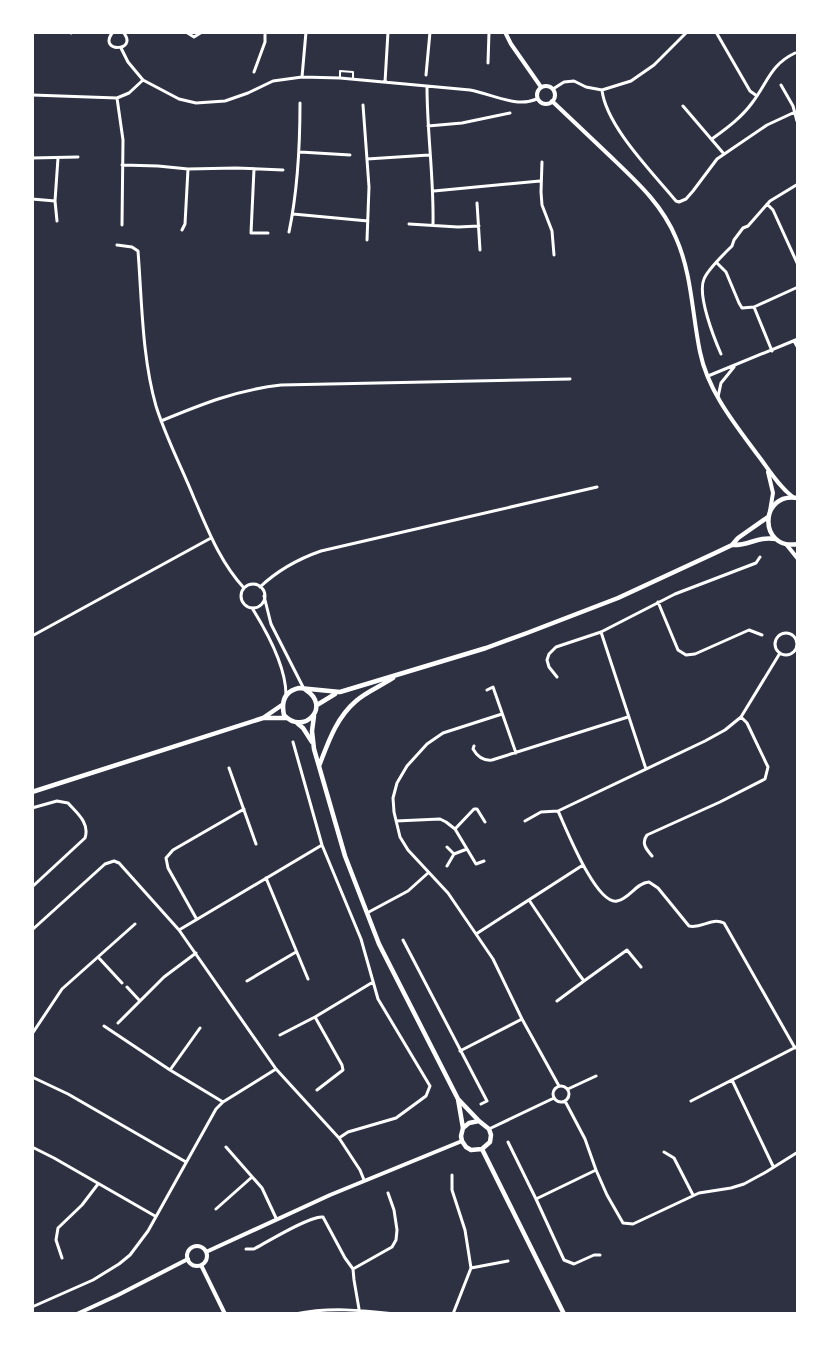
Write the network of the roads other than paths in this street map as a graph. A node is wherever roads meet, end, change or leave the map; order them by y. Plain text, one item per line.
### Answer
1 (113, 32) edge
2 (123, 32) edge
3 (186, 32) edge
4 (202, 32) edge
5 (265, 32) edge
6 (306, 32) edge
7 (388, 32) edge
8 (430, 32) edge
9 (489, 32) edge
10 (505, 32) edge
11 (687, 32) edge
12 (716, 32) edge
13 (121, 48) junction
14 (795, 53) dead end
15 (488, 63) dead end
16 (254, 72) dead end
17 (426, 75) dead end
18 (302, 77) junction
19 (340, 78) junction
20 (353, 79) junction
21 (144, 80) junction
22 (385, 82) junction
23 (781, 85) dead end
24 (427, 87) junction
25 (541, 87) junction
26 (553, 89) junction
27 (602, 90) junction
28 (32, 95) edge
29 (757, 96) junction
30 (117, 98) junction
31 (537, 99) junction
32 (552, 101) junction
33 (300, 103) dead end
34 (364, 105) dead end
35 (683, 106) dead end
36 (795, 112) junction
37 (510, 114) dead end
38 (797, 121) edge
39 (428, 126) junction
40 (712, 139) junction
41 (300, 152) junction
42 (724, 154) junction
43 (350, 155) dead end
44 (430, 155) junction
45 (78, 157) dead end
46 (32, 158) edge
47 (58, 158) junction
48 (367, 159) junction
49 (542, 162) dead end
50 (122, 165) junction
51 (188, 169) junction
52 (254, 169) junction
53 (283, 170) dead end
54 (540, 181) junction
55 (798, 184) edge
56 (434, 191) junction
57 (32, 199) edge
58 (55, 201) junction
59 (477, 203) dead end
60 (767, 204) junction
61 (293, 214) junction
62 (57, 221) dead end
63 (368, 221) junction
64 (408, 224) dead end
65 (433, 224) junction
66 (122, 225) dead end
67 (479, 226) junction
68 (182, 230) dead end
69 (289, 232) dead end
70 (268, 233) dead end
71 (367, 240) dead end
72 (117, 245) dead end
73 (480, 250) dead end
74 (798, 252) edge
75 (793, 254) junction
76 (554, 255) dead end
77 (716, 263) junction
78 (798, 265) edge
79 (798, 286) edge
80 (754, 307) junction
81 (796, 340) edge
82 (798, 348) edge
83 (772, 351) junction
84 (721, 354) dead end
85 (736, 365) junction
86 (708, 376) junction
87 (570, 380) dead end
88 (718, 397) junction
89 (162, 421) junction
90 (768, 470) junction
91 (597, 487) dead end
92 (795, 498) edge
93 (769, 515) junction
94 (212, 538) junction
95 (776, 539) junction
96 (786, 544) junction
97 (798, 544) edge
98 (732, 545) junction
99 (760, 558) dead end
100 (798, 559) edge
101 (260, 587) junction
102 (244, 588) junction
103 (264, 596) junction
104 (658, 602) junction
105 (252, 608) junction
106 (601, 632) junction
107 (762, 635) dead end
108 (32, 636) edge
109 (796, 650) edge
110 (780, 653) junction
111 (398, 675) junction
112 (557, 677) dead end
113 (305, 689) junction
114 (487, 690) dead end
115 (336, 693) junction
116 (286, 695) junction
117 (282, 705) junction
118 (317, 705) junction
119 (315, 713) junction
120 (502, 714) junction
121 (628, 717) junction
122 (741, 717) junction
123 (263, 718) junction
124 (287, 718) junction
125 (296, 722) junction
126 (293, 742) dead end
127 (312, 744) junction
128 (474, 746) dead end
129 (516, 753) junction
130 (229, 768) dead end
131 (319, 768) junction
132 (646, 768) junction
133 (32, 792) edge
134 (32, 808) edge
135 (244, 809) junction
136 (558, 811) junction
137 (396, 821) junction
138 (525, 821) dead end
139 (485, 822) dead end
140 (455, 829) junction
141 (256, 844) dead end
142 (322, 844) junction
143 (447, 847) dead end
144 (467, 849) junction
145 (454, 854) junction
146 (652, 856) dead end
147 (484, 861) dead end
148 (583, 865) junction
149 (447, 866) dead end
150 (428, 873) junction
151 (266, 878) junction
152 (32, 887) edge
153 (529, 900) junction
154 (367, 913) junction
155 (196, 918) junction
156 (32, 923) edge
157 (135, 924) dead end
158 (36, 926) junction
159 (32, 930) edge
160 (179, 930) junction
161 (476, 934) junction
162 (403, 940) dead end
163 (296, 952) junction
164 (196, 953) junction
165 (98, 957) junction
166 (641, 967) dead end
167 (308, 979) dead end
168 (247, 981) dead end
169 (584, 981) junction
170 (372, 982) junction
171 (122, 983) dead end
172 (127, 987) dead end
173 (140, 1001) junction
174 (556, 1001) dead end
175 (315, 1017) junction
176 (522, 1019) junction
177 (118, 1023) dead end
178 (104, 1026) dead end
179 (200, 1028) dead end
180 (33, 1031) edge
181 (280, 1035) dead end
182 (796, 1047) edge
183 (460, 1051) junction
184 (276, 1068) junction
185 (170, 1070) junction
186 (596, 1076) dead end
187 (32, 1077) edge
188 (732, 1080) junction
189 (559, 1086) junction
190 (568, 1089) junction
191 (317, 1090) dead end
192 (554, 1098) junction
193 (458, 1099) junction
194 (565, 1101) junction
195 (223, 1102) junction
196 (691, 1102) dead end
197 (481, 1104) dead end
198 (479, 1121) junction
199 (463, 1128) junction
200 (489, 1128) junction
201 (339, 1138) junction
202 (462, 1141) junction
203 (508, 1142) dead end
204 (226, 1147) dead end
205 (34, 1148) edge
206 (482, 1149) junction
207 (664, 1152) dead end
208 (798, 1152) edge
209 (33, 1155) edge
210 (186, 1162) junction
211 (773, 1166) junction
212 (596, 1170) junction
213 (452, 1175) dead end
214 (252, 1177) junction
215 (364, 1180) junction
216 (98, 1184) junction
217 (388, 1193) dead end
218 (693, 1195) junction
219 (536, 1199) junction
220 (216, 1209) dead end
221 (155, 1216) junction
222 (276, 1218) junction
223 (246, 1249) dead end
224 (206, 1252) junction
225 (600, 1255) dead end
226 (62, 1258) dead end
227 (188, 1259) junction
228 (508, 1261) dead end
229 (202, 1265) junction
230 (471, 1268) junction
231 (353, 1269) junction
232 (32, 1307) edge
233 (359, 1309) junction
234 (312, 1312) edge
235 (77, 1314) edge
236 (225, 1314) edge
237 (295, 1314) edge
238 (395, 1314) edge
239 (453, 1314) edge
240 (564, 1314) edge

1 - 13 street
2 - 13 street
3 - 4 street
5 - 16 street
6 - 18 street
7 - 22 street
8 - 17 street
9 - 15 street
10 - 25 street
11 - 27 street
12 - 29 street
13 - 21 street
14 - 29 street
18 - 19 street
18 - 21 street
19 - 20 street
19 - 20 lane
20 - 22 street
21 - 30 street
22 - 24 street
23 - 36 street
24 - 31 street
24 - 39 street
25 - 26 street
25 - 31 street
26 - 27 street
26 - 32 street
27 - 42 street
28 - 30 street
29 - 40 street
30 - 50 street
31 - 32 street
32 - 86 street
33 - 41 street
34 - 48 street
35 - 40 street
36 - 38 street
36 - 42 street
37 - 39 street
39 - 44 street
40 - 42 street
41 - 43 street
41 - 61 street
44 - 48 street
44 - 56 street
45 - 47 street
46 - 47 street
47 - 58 street
48 - 63 street
49 - 54 street
50 - 51 street
50 - 66 street
51 - 52 street
51 - 68 street
52 - 53 street
52 - 70 street
54 - 56 street
54 - 76 street
55 - 60 street
56 - 65 street
57 - 58 street
58 - 62 street
59 - 67 street
60 - 75 street
60 - 77 street
61 - 63 street
61 - 69 street
63 - 71 street
64 - 65 street
65 - 67 street
67 - 73 street
72 - 89 street
74 - 75 street
75 - 78 street
77 - 80 street
77 - 84 street
79 - 80 street
80 - 83 street
81 - 82 street
81 - 83 street
83 - 85 street
85 - 86 street
85 - 88 street
86 - 88 street
87 - 89 street
88 - 90 street
89 - 94 street
90 - 92 street
90 - 93 street
91 - 101 street
92 - 93 main road
93 - 95 main road
93 - 98 main road
94 - 102 street
94 - 108 street
95 - 96 main road
95 - 98 main road
96 - 97 main road
96 - 100 street
98 - 111 main road
99 - 104 street
101 - 102 street
101 - 103 street
102 - 105 street
103 - 105 street
103 - 113 street
104 - 106 street
104 - 107 street
105 - 116 street
106 - 112 street
106 - 121 street
109 - 110 street
109 - 110 street
110 - 122 street
111 - 115 main road
111 - 131 main road
113 - 115 main road
113 - 116 main road
113 - 118 main road
114 - 120 street
115 - 118 main road
116 - 117 main road
117 - 123 main road
117 - 124 main road
118 - 119 main road
119 - 125 main road
119 - 127 main road
120 - 129 street
120 - 137 street
121 - 129 street
121 - 132 street
122 - 132 street
122 - 146 street
123 - 124 main road
123 - 133 main road
124 - 125 main road
125 - 127 main road
126 - 142 street
127 - 131 main road
128 - 129 street
130 - 135 street
131 - 154 main road
132 - 136 street
134 - 152 street
135 - 141 street
135 - 155 street
136 - 138 street
136 - 148 street
137 - 140 street
137 - 150 street
139 - 140 street
140 - 144 street
142 - 151 street
142 - 170 street
143 - 145 street
144 - 145 street
144 - 147 street
145 - 149 street
148 - 153 street
148 - 182 street
150 - 154 street
150 - 161 street
151 - 155 street
151 - 163 street
153 - 161 street
153 - 169 street
154 - 193 main road
155 - 160 street
156 - 158 street
157 - 165 street
158 - 159 street
158 - 160 street
160 - 164 street
161 - 176 street
162 - 183 street
163 - 167 street
163 - 168 street
164 - 173 street
164 - 184 street
165 - 171 street
165 - 180 street
166 - 169 street
169 - 174 street
170 - 175 street
170 - 201 street
172 - 173 street
173 - 177 street
175 - 181 street
175 - 191 street
176 - 183 street
176 - 189 street
178 - 185 street
179 - 185 street
182 - 188 street
183 - 197 street
184 - 195 street
184 - 201 street
185 - 195 street
186 - 190 street
187 - 210 street
188 - 196 street
188 - 211 street
189 - 190 street
189 - 192 street
190 - 194 street
192 - 194 street
192 - 200 street
193 - 198 main road
193 - 199 main road
194 - 212 street
195 - 210 street
198 - 199 main road
198 - 200 main road
199 - 202 main road
200 - 206 main road
201 - 215 street
202 - 206 main road
202 - 215 street
203 - 219 street
204 - 214 street
205 - 209 street
205 - 216 street
206 - 240 main road
207 - 218 street
208 - 211 street
210 - 221 street
211 - 218 street
212 - 218 street
212 - 219 street
213 - 230 street
214 - 220 street
214 - 222 street
215 - 222 street
216 - 221 street
216 - 226 street
217 - 231 street
219 - 225 street
221 - 232 street
222 - 224 street
223 - 231 street
224 - 227 street
224 - 229 street
227 - 229 street
227 - 235 street
228 - 230 street
229 - 236 street
230 - 239 street
231 - 233 street
233 - 234 street
233 - 238 street
234 - 237 street

